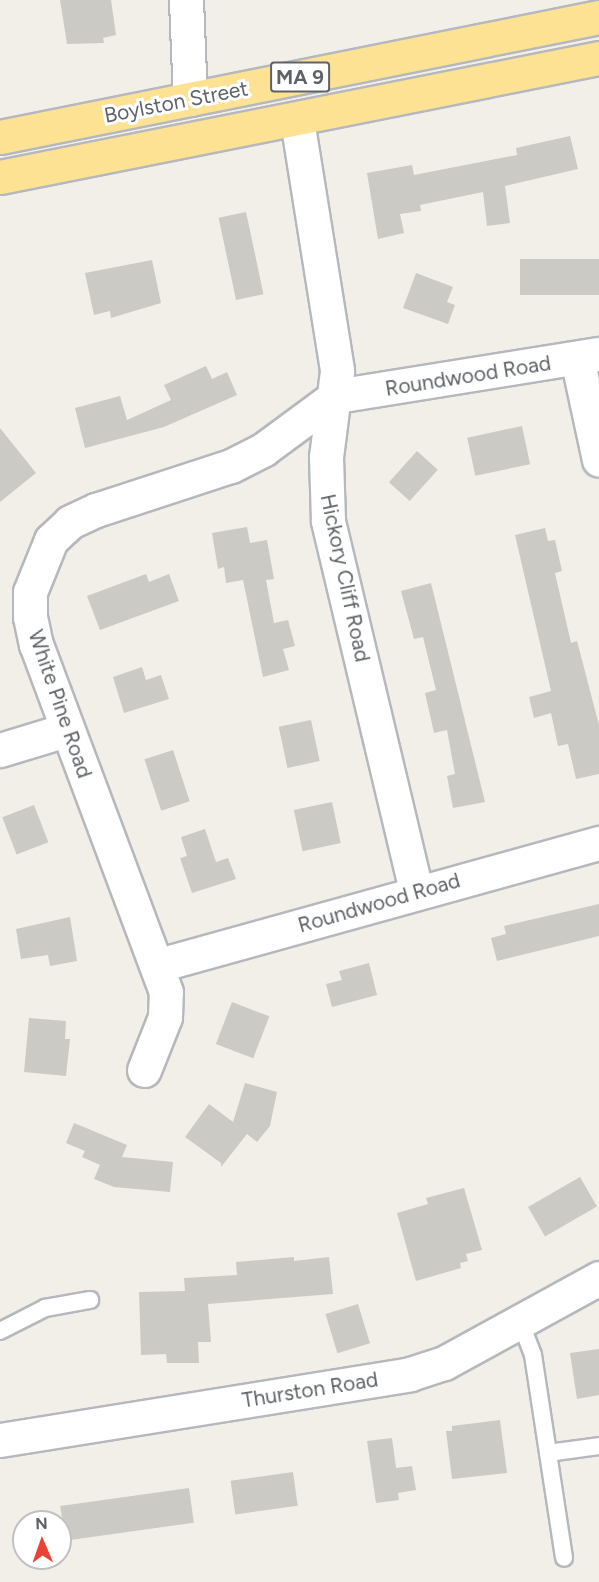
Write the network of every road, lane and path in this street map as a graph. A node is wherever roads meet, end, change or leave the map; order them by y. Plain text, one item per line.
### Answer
1 (186, 0) edge
2 (599, 17) edge
3 (599, 58) edge
4 (190, 99) junction
5 (297, 120) junction
6 (0, 137) edge
7 (0, 177) edge
8 (588, 356) edge
9 (336, 396) junction
10 (599, 460) edge
11 (66, 730) junction
12 (0, 750) edge
13 (599, 843) edge
14 (416, 891) junction
15 (159, 965) junction
16 (144, 1070) dead end
17 (599, 1278) edge
18 (90, 1300) dead end
19 (520, 1321) junction
20 (0, 1331) edge
21 (0, 1440) edge
22 (599, 1446) edge
23 (548, 1453) junction
24 (564, 1557) dead end

1 - 4 street
2 - 4 highway, Boylston Street / MA 9
3 - 5 highway, Boylston Street / MA 9
4 - 6 highway, Boylston Street / MA 9
5 - 7 highway, Boylston Street / MA 9
5 - 9 street, Hickory Cliff Road
8 - 9 street, Roundwood Road
8 - 10 street
9 - 11 street, White Pine Road
9 - 14 street, Hickory Cliff Road
11 - 12 street
11 - 15 street, White Pine Road
13 - 14 street, Roundwood Road
14 - 15 street, Roundwood Road
15 - 16 street, White Pine Road
17 - 19 street, Thurston Road
18 - 20 lane
19 - 21 street, Thurston Road
19 - 23 lane
22 - 23 lane
23 - 24 lane

